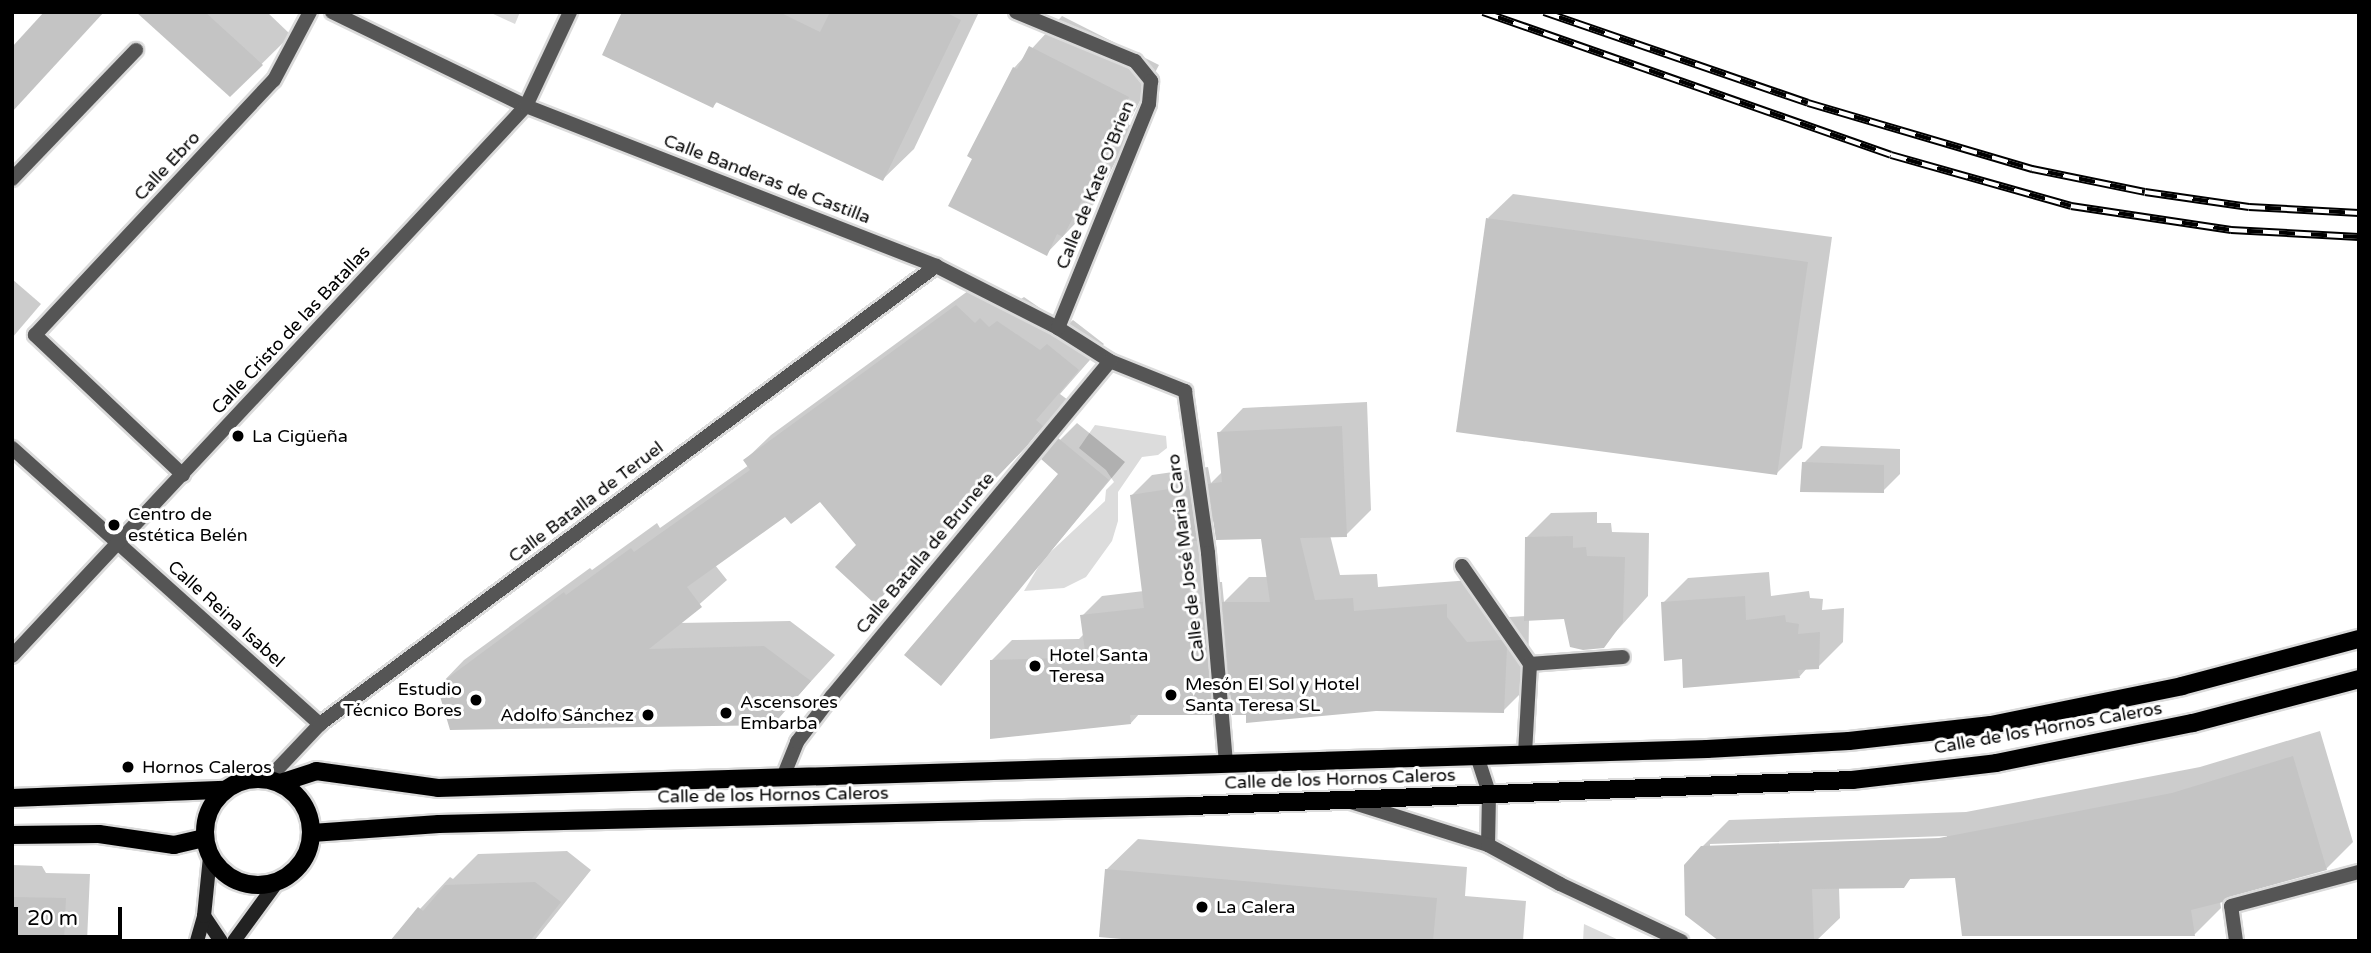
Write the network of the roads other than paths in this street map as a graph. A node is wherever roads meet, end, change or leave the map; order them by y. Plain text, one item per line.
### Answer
1 (310, 12) edge
2 (332, 12) edge
3 (570, 12) edge
4 (1016, 12) edge
5 (136, 50) dead end
6 (526, 106) junction
7 (12, 178) edge
8 (936, 266) junction
9 (1058, 328) junction
10 (1110, 361) junction
11 (1185, 391) joint
12 (12, 448) edge
13 (183, 475) junction
14 (118, 543) junction
15 (1462, 566) dead end
16 (2359, 639) edge
17 (12, 656) edge
18 (1623, 656) dead end
19 (1530, 664) junction
20 (2359, 680) edge
21 (320, 724) junction
22 (1525, 754) junction
23 (1477, 756) junction
24 (1226, 763) junction
25 (783, 777) junction
26 (274, 781) junction
27 (225, 790) junction
28 (1489, 794) junction
29 (12, 798) edge
30 (1341, 799) junction
31 (312, 833) junction
32 (12, 835) edge
33 (205, 838) junction
34 (1488, 845) junction
35 (210, 857) junction
36 (2359, 872) edge
37 (277, 882) junction
38 (204, 916) junction
39 (197, 941) edge
40 (221, 941) edge
41 (234, 941) edge
42 (1681, 941) edge
43 (2236, 941) edge

1 - 13 street, Calle Ebro
2 - 6 street, Calle Banderas de Castilla
3 - 6 street, Calle Cristo de las Batallas
4 - 9 street, Calle de Kate O'Brien
5 - 7 street
6 - 8 street, Calle Banderas de Castilla
6 - 13 street, Calle Cristo de las Batallas
8 - 9 street, Calle Banderas de Castilla
8 - 21 street, Calle Batalla de Teruel
9 - 10 street, Calle Banderas de Castilla
10 - 11 street, Calle Banderas de Castilla
10 - 25 street, Calle Batalla de Brunete
11 - 24 street, Calle de José María Caro
12 - 14 street, Calle Reina Isabel
13 - 14 street, Calle Cristo de las Batallas
14 - 17 street, Calle Cristo de las Batallas
14 - 21 street, Calle Reina Isabel
15 - 19 street
16 - 22 main road, Calle de los Hornos Caleros
18 - 19 street
19 - 22 street
20 - 28 main road, Calle de los Hornos Caleros
21 - 26 street, Calle Batalla de Teruel
22 - 23 main road, Calle de los Hornos Caleros
23 - 24 main road, Calle de los Hornos Caleros
23 - 28 street
24 - 25 main road, Calle de los Hornos Caleros
25 - 26 main road, Calle de los Hornos Caleros
26 - 27 main road
26 - 31 main road
27 - 29 main road
27 - 33 main road
28 - 30 main road, Calle de los Hornos Caleros
28 - 34 street
30 - 31 main road, Calle de los Hornos Caleros
30 - 34 street
31 - 37 main road
32 - 33 main road
33 - 35 main road
34 - 42 street
35 - 37 main road
35 - 38 street
36 - 43 street
37 - 41 street
38 - 39 street
38 - 40 street

